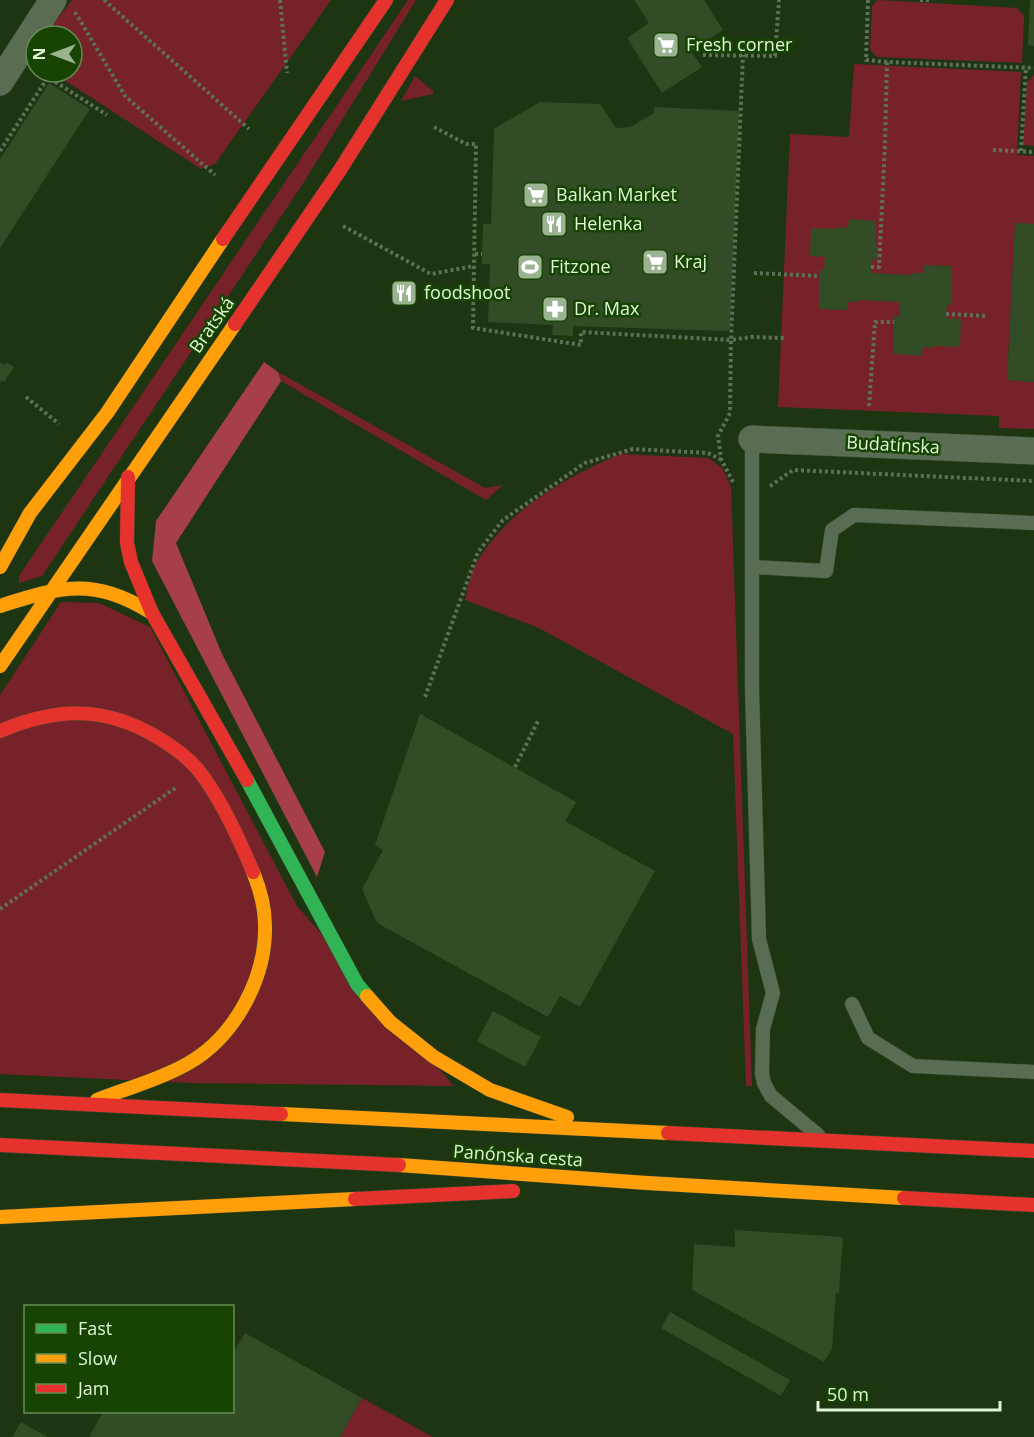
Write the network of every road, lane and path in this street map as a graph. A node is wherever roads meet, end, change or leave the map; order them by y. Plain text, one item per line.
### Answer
1 (104, 0) edge
2 (280, 0) edge
3 (386, 0) edge
4 (447, 0) edge
5 (779, 0) edge
6 (868, 0) edge
7 (920, 0) edge
8 (930, 0) edge
9 (62, 2) edge
10 (703, 55) dead end
11 (743, 55) junction
12 (887, 62) junction
13 (1026, 67) junction
14 (1034, 68) edge
15 (288, 73) dead end
16 (0, 82) edge
17 (43, 84) edge
18 (59, 84) edge
19 (107, 115) dead end
20 (434, 127) dead end
21 (249, 129) dead end
22 (993, 150) dead end
23 (0, 151) edge
24 (1021, 151) junction
25 (1034, 152) edge
26 (215, 175) dead end
27 (343, 226) dead end
28 (475, 254) junction
29 (482, 254) dead end
30 (474, 266) junction
31 (871, 267) dead end
32 (754, 273) dead end
33 (819, 276) dead end
34 (946, 315) dead end
35 (986, 316) dead end
36 (894, 322) dead end
37 (562, 336) dead end
38 (562, 343) junction
39 (26, 397) dead end
40 (869, 406) dead end
41 (59, 424) dead end
42 (752, 439) joint
43 (1034, 452) edge
44 (721, 459) dead end
45 (128, 477) junction
46 (30, 513) junction
47 (1034, 523) edge
48 (0, 549) edge
49 (0, 567) edge
50 (752, 567) junction
51 (51, 589) junction
52 (0, 606) edge
53 (152, 613) junction
54 (0, 666) edge
55 (425, 697) dead end
56 (538, 721) dead end
57 (0, 731) edge
58 (515, 767) dead end
59 (199, 771) junction
60 (0, 909) edge
61 (852, 1004) dead end
62 (1034, 1072) edge
63 (0, 1100) edge
64 (86, 1105) junction
65 (609, 1130) junction
66 (825, 1140) junction
67 (0, 1145) edge
68 (1034, 1151) edge
69 (646, 1183) junction
70 (1034, 1205) edge
71 (0, 1218) edge

1 - 21 path
2 - 15 path
3 - 46 main road
4 - 45 main road, Bratská
5 - 11 path
6 - 12 path
7 - 8 path
9 - 16 street
9 - 26 path
10 - 11 path
11 - 38 path
12 - 13 path
12 - 31 path
13 - 14 path
13 - 24 path
17 - 23 path
18 - 19 path
20 - 28 path
22 - 24 path
24 - 25 path
27 - 30 path
28 - 29 path
28 - 30 path
30 - 38 path
32 - 33 path
34 - 35 path
36 - 40 path
37 - 38 path
39 - 41 path
42 - 43 street, Budatínska
42 - 50 lane
44 - 55 path
45 - 51 main road, Bratská
45 - 53 main road
46 - 48 main road
46 - 49 main road
47 - 50 lane
50 - 66 lane
51 - 52 main road
51 - 53 main road
51 - 54 main road, Bratská
53 - 65 main road
56 - 58 path
57 - 59 main road
59 - 60 path
59 - 64 main road
61 - 62 lane
63 - 64 main road, Panónska cesta
64 - 65 main road, Panónska cesta
65 - 66 main road, Panónska cesta
66 - 68 main road, Panónska cesta
67 - 69 main road, Panónska cesta
69 - 70 main road, Panónska cesta
69 - 71 main road

